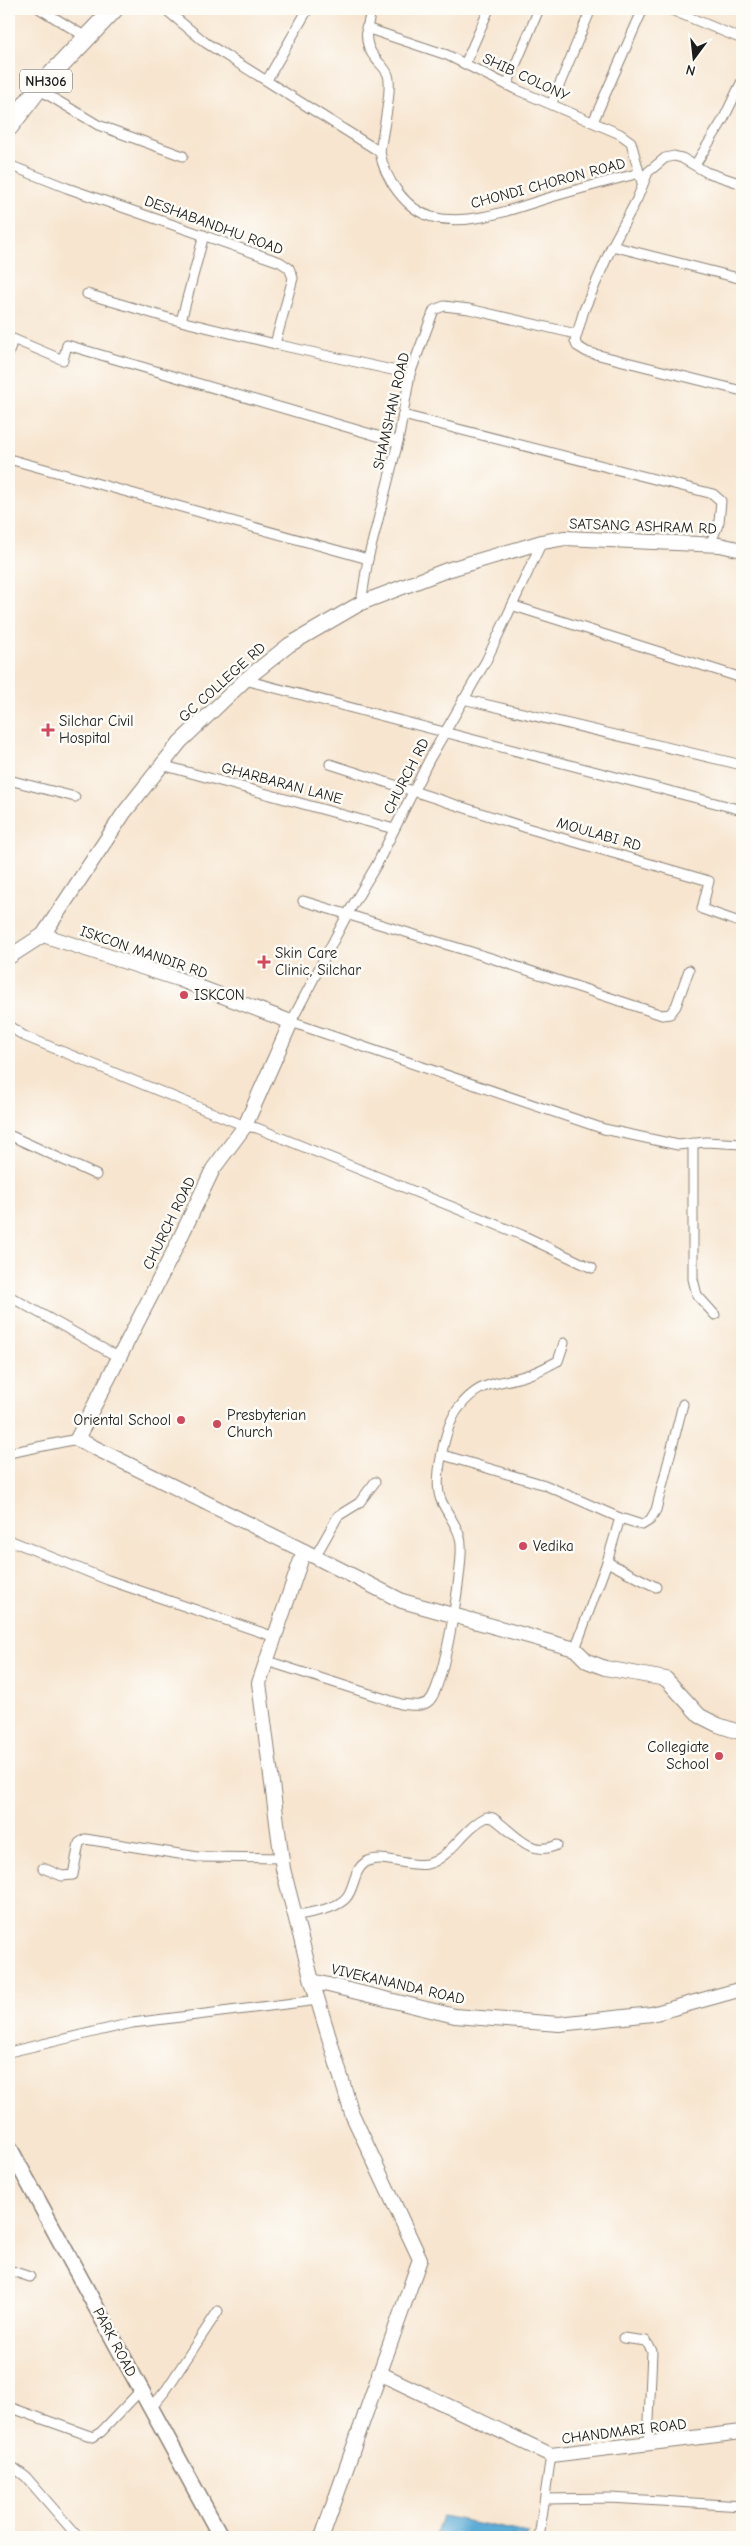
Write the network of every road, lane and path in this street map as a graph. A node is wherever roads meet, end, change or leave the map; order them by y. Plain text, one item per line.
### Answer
1 (40, 9) edge
2 (114, 9) edge
3 (164, 9) edge
4 (308, 9) edge
5 (372, 9) edge
6 (490, 9) edge
7 (539, 9) edge
8 (591, 9) edge
9 (643, 9) edge
10 (669, 9) edge
11 (370, 29) junction
12 (86, 37) junction
13 (742, 39) edge
14 (465, 64) junction
15 (267, 80) junction
16 (742, 81) edge
17 (507, 85) junction
18 (38, 89) junction
19 (551, 105) junction
20 (593, 122) junction
21 (9, 127) edge
22 (380, 152) junction
23 (183, 156) dead end
24 (698, 162) junction
25 (9, 165) edge
26 (640, 173) junction
27 (642, 183) junction
28 (742, 184) edge
29 (204, 235) junction
30 (612, 246) junction
31 (742, 279) edge
32 (87, 294) dead end
33 (181, 321) junction
34 (576, 334) junction
35 (275, 344) junction
36 (9, 352) edge
37 (410, 374) junction
38 (742, 391) edge
39 (403, 415) junction
40 (398, 442) junction
41 (9, 459) edge
42 (542, 542) junction
43 (710, 545) junction
44 (742, 550) edge
45 (368, 559) junction
46 (360, 603) junction
47 (514, 606) junction
48 (742, 678) edge
49 (245, 680) junction
50 (463, 699) junction
51 (445, 731) junction
52 (330, 764) dead end
53 (162, 765) junction
54 (742, 765) edge
55 (9, 780) edge
56 (413, 792) junction
57 (75, 796) dead end
58 (742, 810) edge
59 (394, 830) junction
60 (303, 901) dead end
61 (347, 915) junction
62 (742, 922) edge
63 (43, 934) junction
64 (9, 957) edge
65 (689, 970) dead end
66 (291, 1022) junction
67 (9, 1026) edge
68 (245, 1126) junction
69 (9, 1135) edge
70 (693, 1143) junction
71 (742, 1144) edge
72 (96, 1175) dead end
73 (592, 1268) dead end
74 (9, 1296) edge
75 (715, 1315) dead end
76 (564, 1343) dead end
77 (118, 1357) junction
78 (683, 1404) dead end
79 (77, 1439) junction
80 (9, 1453) edge
81 (442, 1454) junction
82 (375, 1482) dead end
83 (620, 1518) junction
84 (9, 1540) edge
85 (310, 1554) junction
86 (608, 1562) junction
87 (656, 1587) dead end
88 (452, 1616) junction
89 (275, 1636) junction
90 (575, 1649) junction
91 (267, 1661) junction
92 (742, 1733) edge
93 (557, 1845) dead end
94 (282, 1858) junction
95 (43, 1868) dead end
96 (295, 1916) junction
97 (312, 1981) junction
98 (742, 1989) edge
99 (318, 2000) junction
100 (9, 2052) edge
101 (9, 2147) edge
102 (9, 2270) edge
103 (30, 2277) dead end
104 (218, 2311) dead end
105 (623, 2338) dead end
106 (379, 2373) junction
107 (141, 2390) junction
108 (9, 2407) edge
109 (151, 2408) junction
110 (742, 2432) edge
111 (648, 2444) junction
112 (551, 2455) junction
113 (9, 2464) edge
114 (545, 2499) junction
115 (742, 2506) edge
116 (78, 2537) edge
117 (221, 2537) edge
118 (322, 2537) edge
119 (539, 2537) edge

1 - 12 street
2 - 12 highway, NH306
3 - 15 street
4 - 15 street
5 - 11 street, CHONDI CHORON ROAD
6 - 14 street
7 - 17 street
8 - 19 street
9 - 20 street
10 - 13 street
11 - 14 street, SHIB COLONY
11 - 22 street, CHONDI CHORON ROAD
12 - 18 highway, NH306
14 - 17 street, SHIB COLONY
15 - 22 street
16 - 24 street
17 - 19 street, SHIB COLONY
18 - 21 highway, NH306
18 - 23 street
19 - 20 street, SHIB COLONY
20 - 26 street, SHIB COLONY
22 - 26 street, CHONDI CHORON ROAD
24 - 27 street
24 - 28 street
25 - 29 street, DESHABANDHU ROAD
26 - 27 street, SHIB COLONY
27 - 30 street
29 - 33 street
29 - 35 street, DESHABANDHU ROAD
30 - 31 street
30 - 34 street
32 - 33 street
33 - 35 street
34 - 37 street, SHAMSHAN ROAD
34 - 38 street
35 - 37 street
36 - 40 street
37 - 39 street, SHAMSHAN ROAD
39 - 40 street, SHAMSHAN ROAD
39 - 43 street
40 - 45 street, SHAMSHAN ROAD
41 - 45 street
42 - 43 main road, SATSANG ASHRAM RD
42 - 46 main road, GC COLLEGE RD
42 - 47 street, CHURCH RD
43 - 44 main road, SATSANG ASHRAM RD
45 - 46 street, SHAMSHAN ROAD
46 - 49 main road, GC COLLEGE RD
47 - 48 street
47 - 50 street, CHURCH RD
49 - 51 street
49 - 53 main road, GC COLLEGE RD
50 - 51 street, CHURCH RD
50 - 54 street
51 - 56 street, CHURCH RD
51 - 58 street
52 - 56 street
53 - 59 street, GHARBARAN LANE
53 - 63 main road, GC COLLEGE RD
55 - 57 street
56 - 59 street, CHURCH RD
56 - 62 street, MOULABI RD
59 - 61 street, CHURCH RD
60 - 61 street
61 - 65 street
61 - 66 street, CHURCH RD
63 - 64 main road, GC COLLEGE RD
63 - 66 main road, ISKCON MANDIR RD
66 - 68 main road, CHURCH ROAD
66 - 70 street
67 - 68 street
68 - 73 street
68 - 77 main road, CHURCH ROAD
69 - 72 street
70 - 71 street
70 - 75 street
74 - 77 street
76 - 81 street
77 - 79 main road, CHURCH ROAD
78 - 83 street
79 - 80 street
79 - 85 main road
81 - 83 street
81 - 88 street
82 - 85 street
83 - 86 street
84 - 89 street
85 - 88 main road
85 - 89 main road
86 - 87 street
86 - 90 street
88 - 90 main road
88 - 91 street
89 - 91 main road
90 - 92 main road
91 - 94 main road
93 - 96 street
94 - 95 street
94 - 96 main road
96 - 97 main road
97 - 98 main road, VIVEKANANDA ROAD
97 - 99 main road
99 - 100 street
99 - 106 main road
101 - 107 main road, PARK ROAD
102 - 103 street
104 - 109 street
105 - 111 street
106 - 112 main road, CHANDMARI ROAD
106 - 118 main road
107 - 108 street
107 - 109 main road, PARK ROAD
109 - 117 main road, PARK ROAD
110 - 111 main road, CHANDMARI ROAD
111 - 112 main road, CHANDMARI ROAD
112 - 114 street
113 - 116 street
114 - 115 street
114 - 119 street

